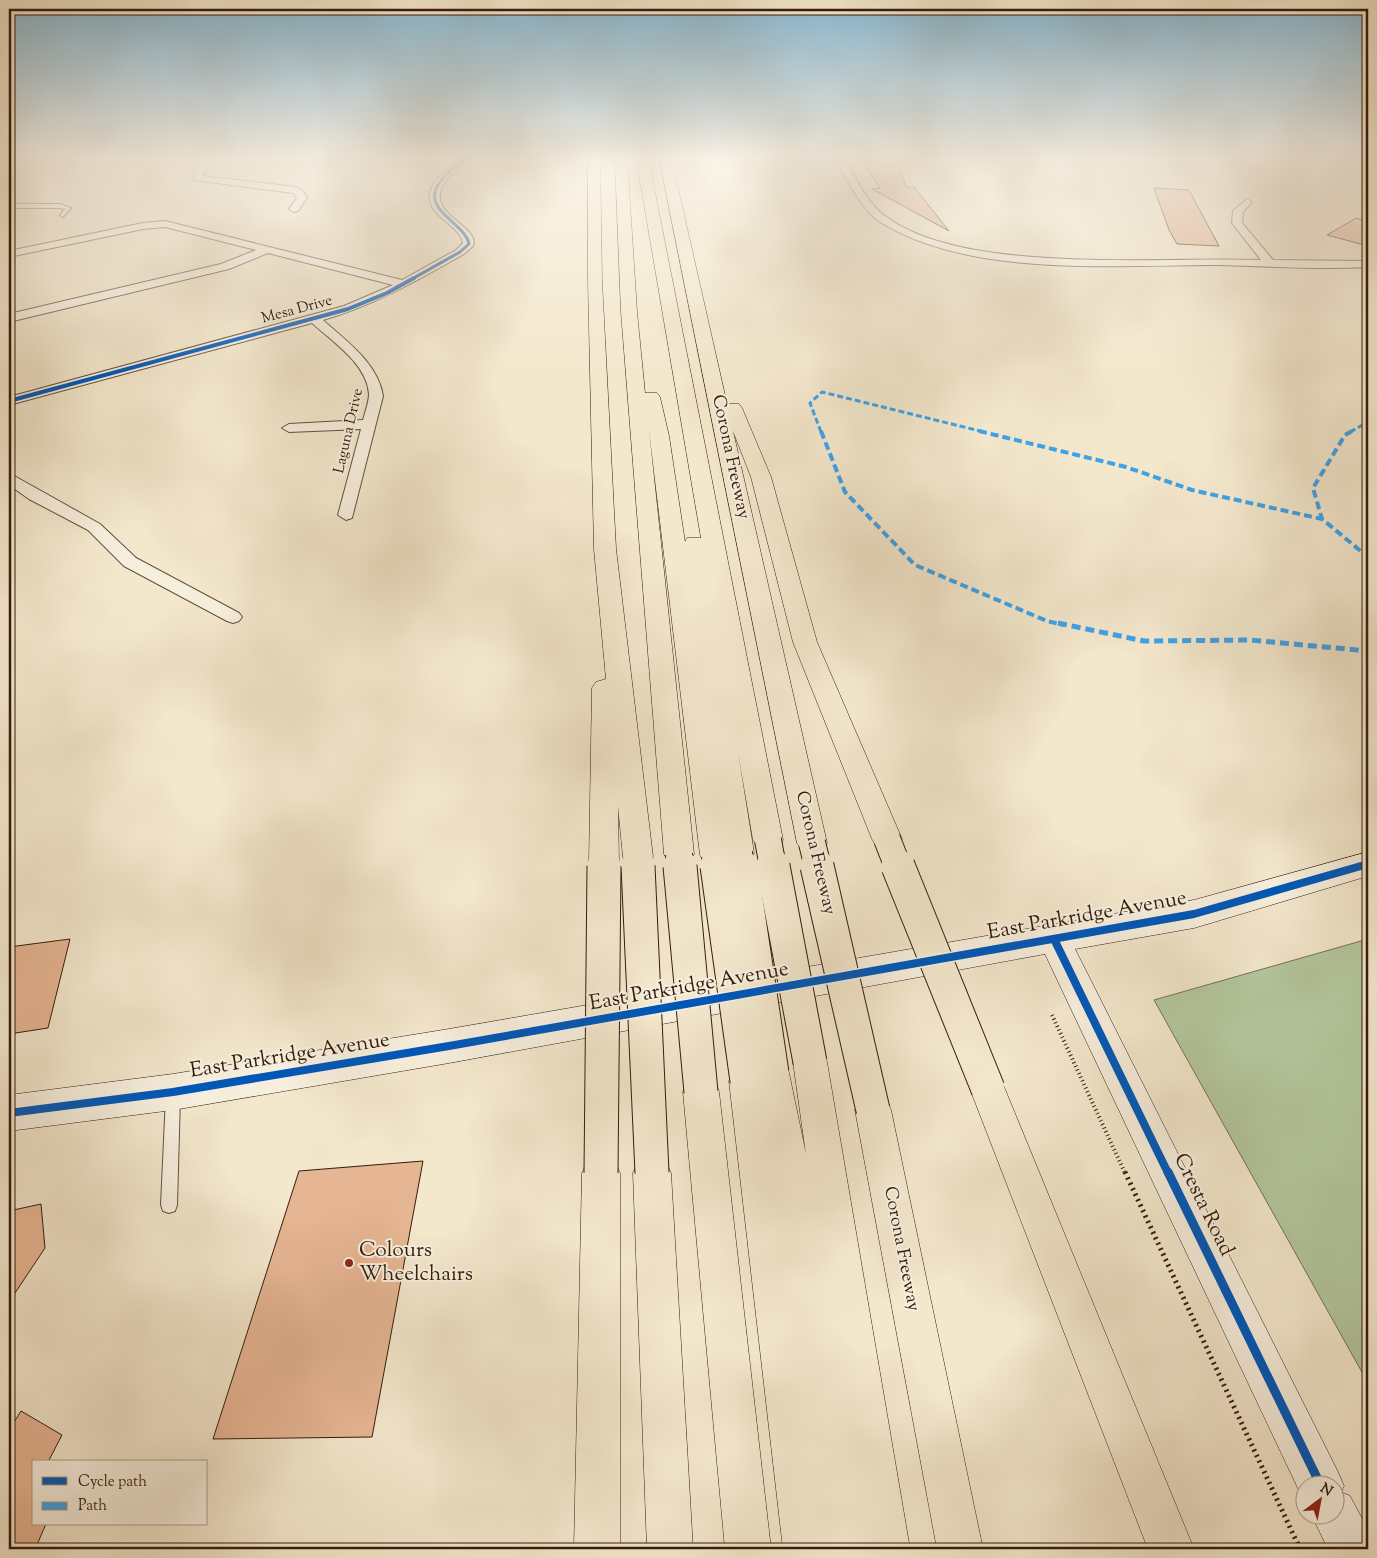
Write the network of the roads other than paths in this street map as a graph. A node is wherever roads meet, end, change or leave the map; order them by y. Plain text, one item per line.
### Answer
1 (125, 230) edge
2 (188, 230) edge
3 (460, 230) edge
4 (595, 230) edge
5 (625, 230) edge
6 (655, 230) edge
7 (681, 230) edge
8 (905, 230) edge
9 (1243, 230) edge
10 (269, 250) junction
11 (9, 254) edge
12 (1269, 262) junction
13 (1368, 264) edge
14 (404, 284) junction
15 (630, 316) junction
16 (9, 318) edge
17 (315, 318) junction
18 (670, 318) junction
19 (704, 336) junction
20 (9, 401) edge
21 (369, 424) junction
22 (289, 428) dead end
23 (13, 487) edge
24 (346, 515) dead end
25 (605, 549) junction
26 (233, 617) dead end
27 (727, 854) junction
28 (1368, 864) edge
29 (1054, 939) junction
30 (759, 1077) junction
31 (173, 1092) junction
32 (9, 1113) edge
33 (169, 1205) dead end
34 (1317, 1476) edge
35 (947, 1478) junction
36 (1341, 1526) edge
37 (597, 1549) edge
38 (670, 1549) edge
39 (748, 1549) edge
40 (806, 1549) edge
41 (850, 1549) edge
42 (887, 1549) edge
43 (960, 1549) edge
44 (969, 1549) edge
45 (1171, 1549) edge
46 (1353, 1549) edge

1 - 11 street
2 - 10 street
3 - 14 street, Mesa Drive
4 - 25 highway
5 - 15 highway
6 - 18 highway
7 - 19 highway, Corona Freeway
8 - 12 street
9 - 12 street
10 - 14 street
10 - 16 street
12 - 13 street
14 - 17 street, Mesa Drive
15 - 27 highway
15 - 39 highway, bridge
17 - 20 street, Mesa Drive
17 - 21 street, Laguna Drive
18 - 27 highway
18 - 42 highway, bridge
19 - 35 highway, Corona Freeway, bridge
19 - 45 highway, bridge
21 - 22 street
21 - 24 street, Laguna Drive
23 - 26 street
25 - 37 highway, bridge
25 - 38 highway, bridge
27 - 30 highway, bridge
28 - 29 main road, East Parkridge Avenue
29 - 31 main road, East Parkridge Avenue
29 - 34 main road, Cresta Road
30 - 40 highway
30 - 41 highway
31 - 32 main road, East Parkridge Avenue
31 - 33 lane
35 - 43 highway, Corona Freeway
35 - 44 highway
36 - 46 main road

